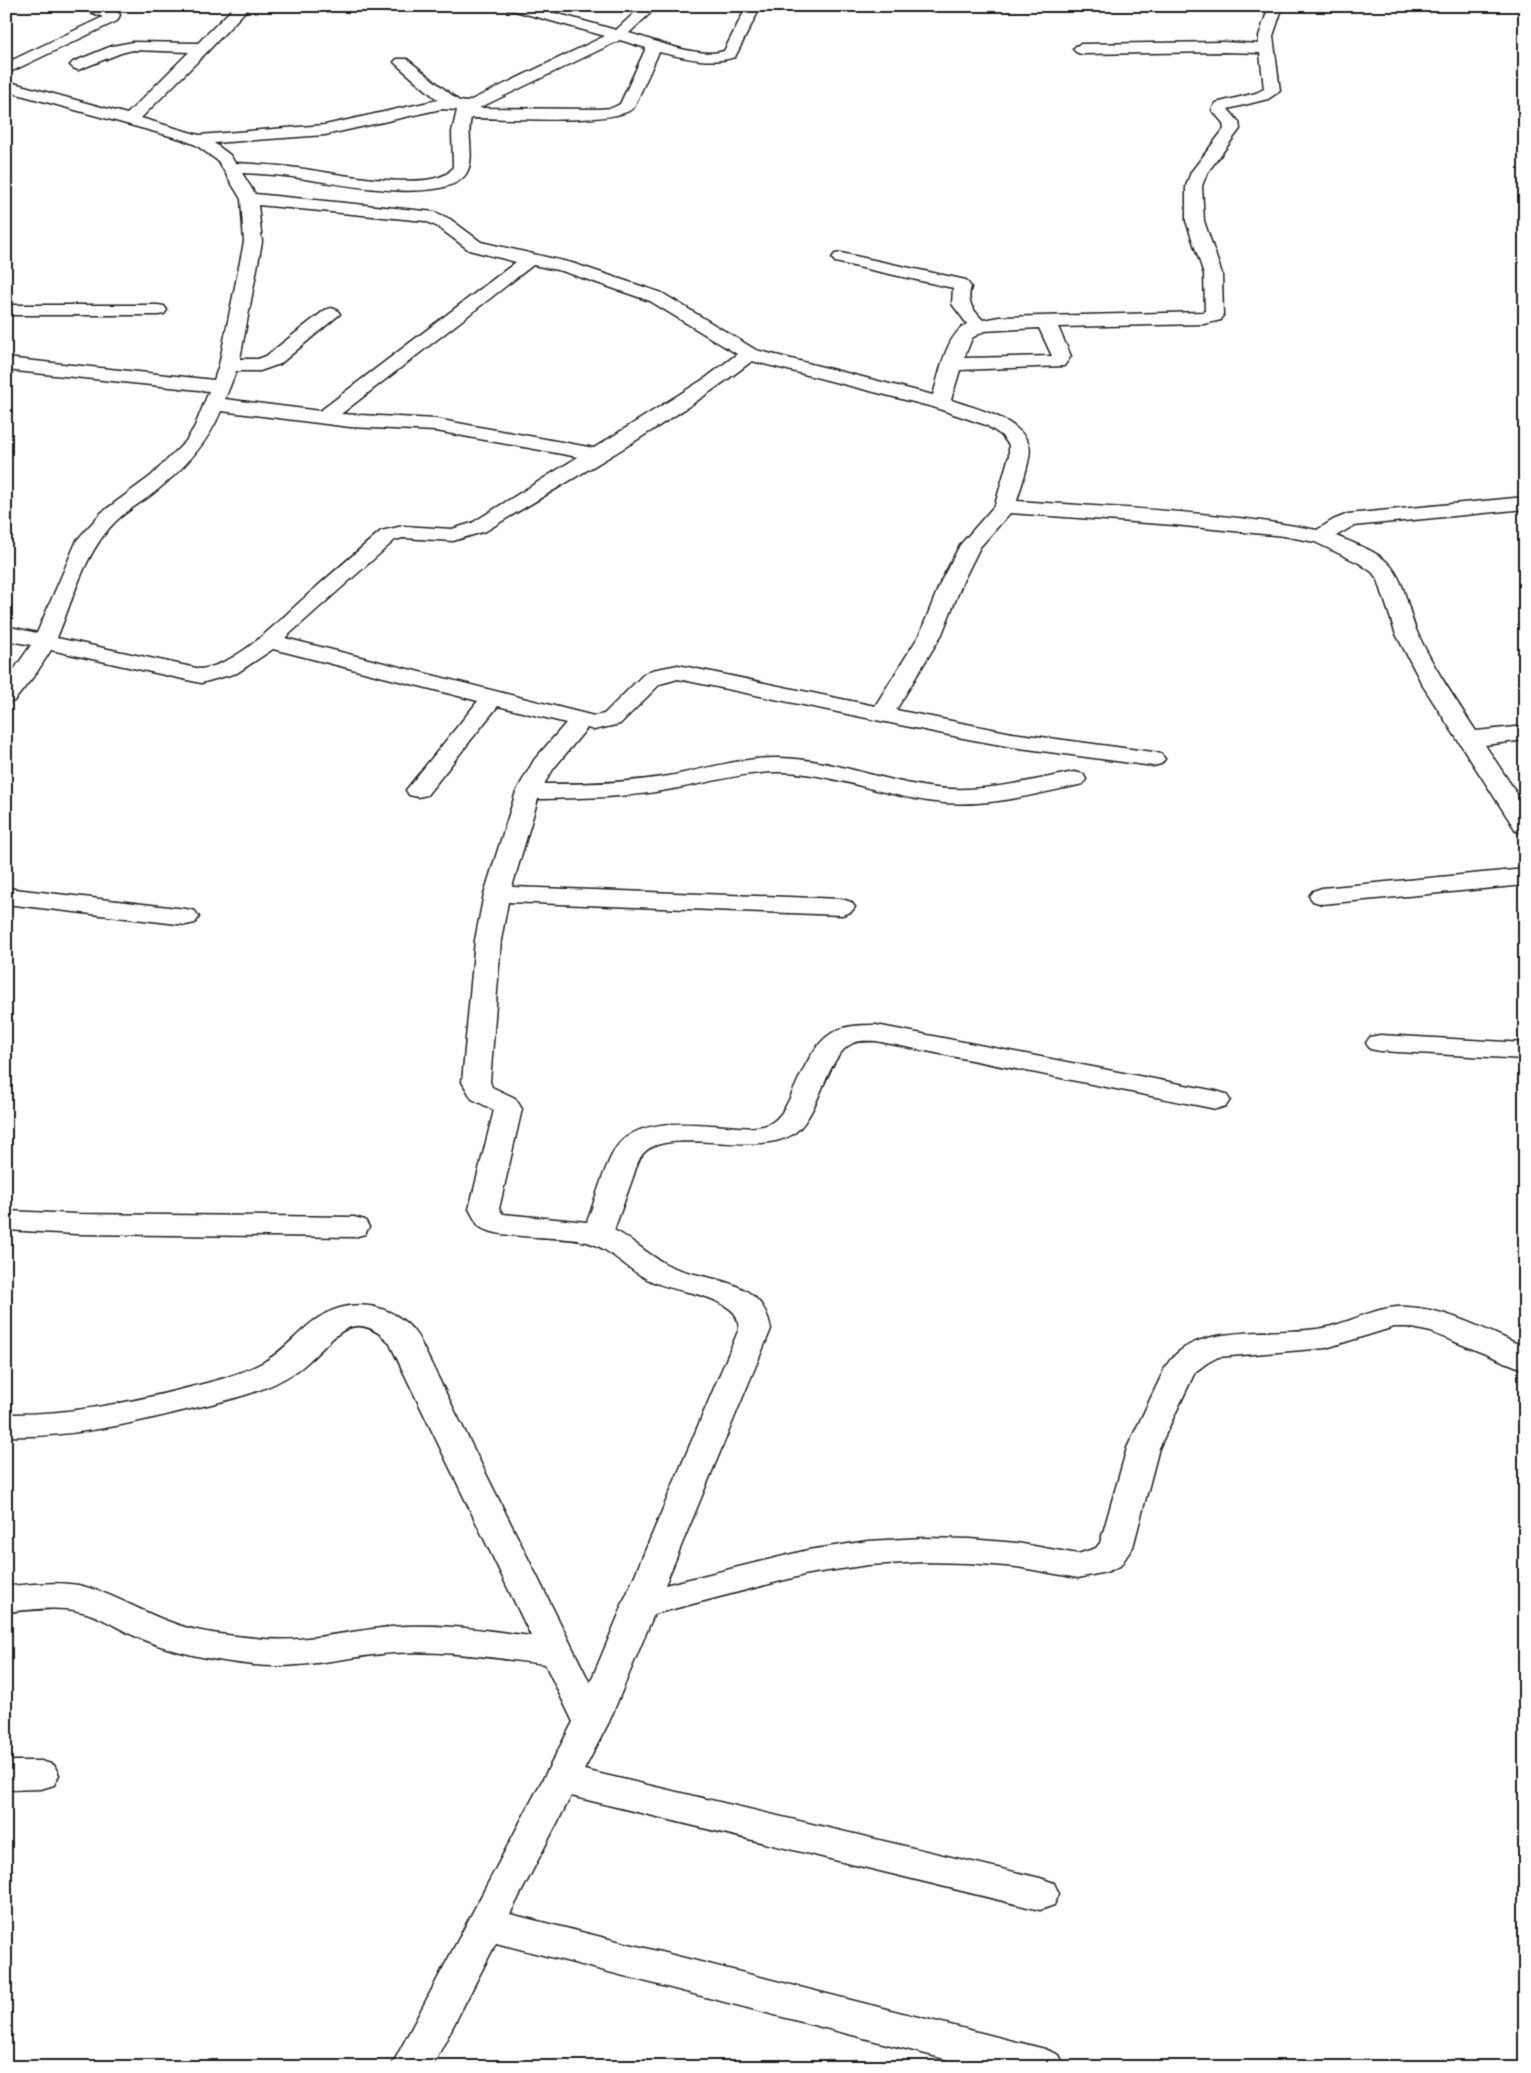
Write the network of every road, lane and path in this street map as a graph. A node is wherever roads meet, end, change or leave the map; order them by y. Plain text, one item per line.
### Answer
1 (88, 6) edge
2 (243, 6) edge
3 (513, 6) edge
4 (651, 6) edge
5 (754, 6) edge
6 (1276, 6) edge
7 (619, 35) junction
8 (655, 45) junction
9 (203, 48) junction
10 (1081, 49) dead end
11 (1267, 49) junction
12 (402, 62) dead end
13 (78, 66) dead end
14 (6, 69) edge
15 (6, 86) edge
16 (461, 108) junction
17 (130, 120) junction
18 (196, 140) junction
19 (230, 168) junction
20 (249, 199) junction
21 (841, 258) dead end
22 (530, 259) junction
23 (6, 310) edge
24 (158, 310) dead end
25 (331, 314) dead end
26 (1046, 322) junction
27 (979, 326) junction
28 (749, 354) junction
29 (6, 364) edge
30 (953, 364) junction
31 (229, 365) junction
32 (217, 395) junction
33 (940, 403) junction
34 (324, 418) junction
35 (598, 455) junction
36 (1525, 503) edge
37 (1005, 506) junction
38 (1321, 537) junction
39 (6, 633) edge
40 (44, 642) junction
41 (269, 642) junction
42 (6, 696) edge
43 (493, 697) junction
44 (881, 715) junction
45 (581, 720) junction
46 (1525, 733) edge
47 (1470, 739) junction
48 (1153, 759) dead end
49 (1074, 780) dead end
50 (418, 790) dead end
51 (528, 792) junction
52 (1525, 826) edge
53 (1525, 877) edge
54 (497, 894) junction
55 (6, 896) edge
56 (1322, 896) dead end
57 (842, 907) dead end
58 (186, 918) dead end
59 (1380, 1043) dead end
60 (1525, 1051) edge
61 (1216, 1100) dead end
62 (6, 1220) edge
63 (354, 1227) dead end
64 (598, 1234) junction
65 (1525, 1359) edge
66 (6, 1425) edge
67 (6, 1599) edge
68 (638, 1605) junction
69 (556, 1652) junction
70 (591, 1722) junction
71 (561, 1779) junction
72 (1040, 1894) dead end
73 (486, 1924) junction
74 (411, 2067) edge
75 (1046, 2067) edge

1 - 14 street
2 - 9 street
3 - 7 street
4 - 7 street
5 - 8 street
6 - 11 street
7 - 8 street
7 - 16 street
8 - 16 street
9 - 13 street
9 - 17 street
10 - 11 street
11 - 26 street
12 - 16 street
15 - 17 street
16 - 18 street
16 - 19 street
17 - 18 street
18 - 19 street
19 - 20 street
20 - 22 street
20 - 31 street
21 - 27 street
22 - 28 street
22 - 34 street
23 - 24 street
25 - 31 street
26 - 27 street
26 - 30 street
27 - 30 street
28 - 33 street
28 - 35 street
29 - 32 street
30 - 33 street
31 - 32 street
32 - 34 street
32 - 40 street
33 - 37 street
34 - 35 street
35 - 41 street
36 - 38 street
37 - 38 street
37 - 44 street
38 - 47 street
39 - 40 street
40 - 41 street
40 - 42 street
41 - 43 street
43 - 45 street
43 - 50 street
44 - 45 street
44 - 48 street
45 - 51 street
46 - 47 street
47 - 52 street
49 - 51 street
51 - 54 street
53 - 56 street
54 - 57 street
54 - 64 street
55 - 58 street
59 - 60 street
61 - 64 street
62 - 63 street
64 - 68 street
65 - 68 street
66 - 69 street
67 - 69 street
68 - 70 street
69 - 70 street
70 - 71 street
71 - 72 street
71 - 73 street
73 - 74 street
73 - 75 street

